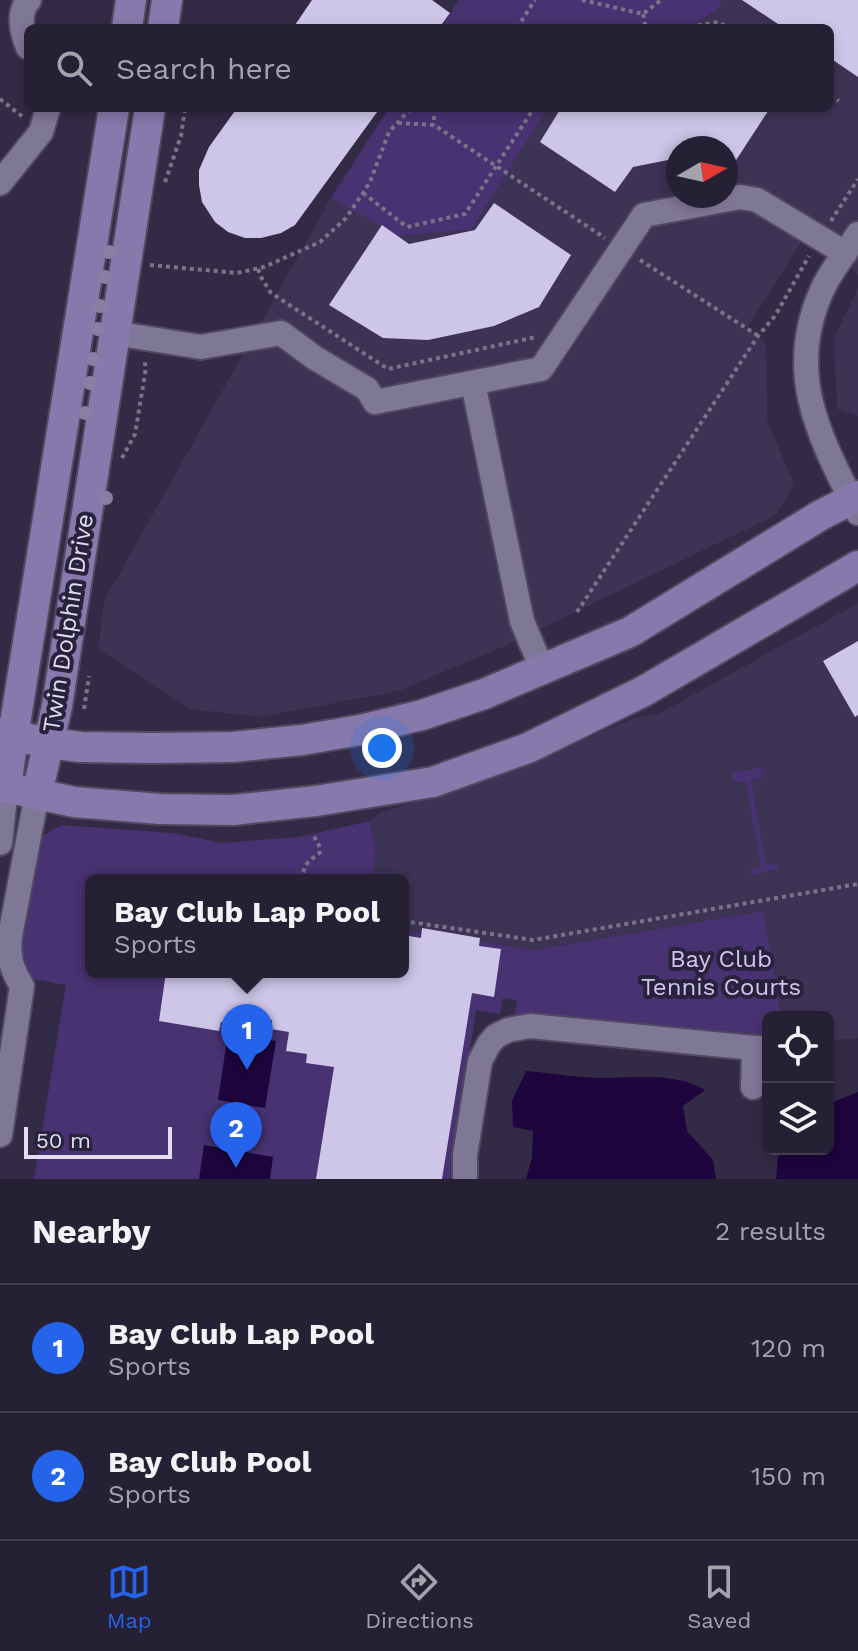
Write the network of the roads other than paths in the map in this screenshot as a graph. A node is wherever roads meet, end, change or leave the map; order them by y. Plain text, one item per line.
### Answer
1 (29, 0) edge
2 (131, 0) edge
3 (167, 0) edge
4 (128, 24) edge
5 (164, 24) edge
6 (24, 33) edge
7 (113, 112) edge
8 (149, 112) edge
9 (40, 116) edge
10 (0, 183) edge
11 (852, 244) edge
12 (114, 333) junction
13 (473, 383) junction
14 (856, 502) edge
15 (858, 566) edge
16 (542, 669) junction
17 (6, 734) edge
18 (49, 743) junction
19 (3, 787) edge
20 (37, 794) junction
21 (0, 843) edge
22 (761, 1048) edge
23 (753, 1087) dead end
24 (0, 1135) edge
25 (465, 1179) edge

1 - 6 street
2 - 4 main road
3 - 5 main road
7 - 17 main road, Twin Dolphin Drive
8 - 12 main road, Twin Dolphin Drive
9 - 10 street
11 - 13 street
11 - 14 street
12 - 13 street
12 - 18 main road, Twin Dolphin Drive
13 - 16 street
14 - 16 main road
15 - 20 main road
16 - 18 main road
17 - 18 main road
17 - 19 main road, Twin Dolphin Drive
18 - 20 main road, Twin Dolphin Drive
19 - 20 main road
19 - 21 street, Twin Dolphin Drive
20 - 24 street, Twin Dolphin Drive
22 - 23 street
22 - 25 street

